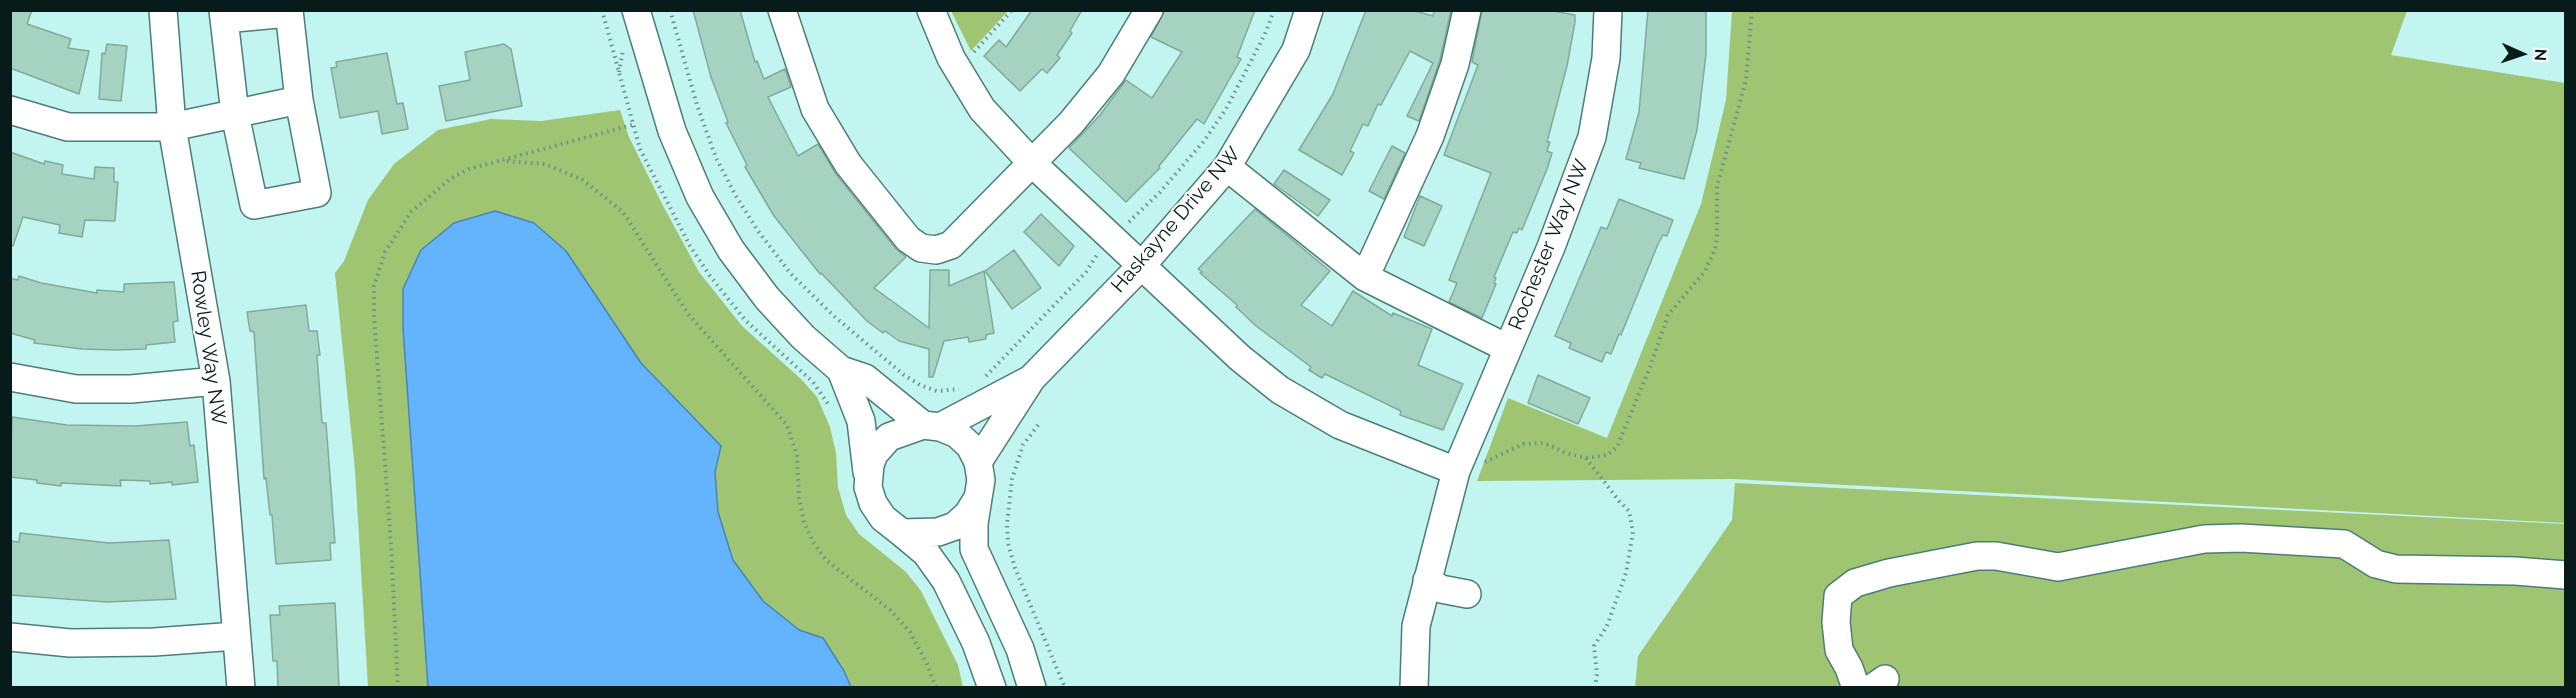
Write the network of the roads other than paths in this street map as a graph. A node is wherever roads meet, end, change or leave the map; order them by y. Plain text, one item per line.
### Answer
1 (163, 10) edge
2 (636, 10) edge
3 (782, 10) edge
4 (931, 10) edge
5 (1149, 10) edge
6 (1309, 10) edge
7 (1467, 10) edge
8 (1608, 10) edge
9 (289, 12) edge
10 (224, 15) edge
11 (299, 100) junction
12 (10, 110) edge
13 (235, 114) junction
14 (172, 127) junction
15 (1032, 163) junction
16 (1227, 167) junction
17 (1142, 265) junction
18 (1365, 277) junction
19 (1507, 348) junction
20 (841, 370) junction
21 (10, 376) edge
22 (1032, 378) junction
23 (216, 381) junction
24 (931, 426) junction
25 (978, 462) junction
26 (1467, 467) junction
27 (868, 479) junction
28 (978, 498) junction
29 (902, 533) junction
30 (2565, 575) edge
31 (1427, 580) junction
32 (1467, 594) dead end
33 (236, 636) junction
34 (10, 637) edge
35 (241, 687) edge
36 (992, 687) edge
37 (1032, 687) edge
38 (1414, 687) edge
39 (1856, 687) edge

1 - 14 street, Rowley Way NW
2 - 20 street
3 - 15 street
4 - 15 street
5 - 15 street
6 - 16 street, Haskayne Drive NW
7 - 18 street
8 - 19 street, Rochester Way NW
9 - 10 street
9 - 11 street
10 - 13 street
11 - 13 street
11 - 13 street
12 - 14 street
13 - 14 street
14 - 23 street, Rowley Way NW
15 - 17 street
16 - 17 street, Haskayne Drive NW
16 - 18 street
17 - 22 street, Haskayne Drive NW
17 - 26 street
18 - 19 street
19 - 26 street, Rochester Way NW
20 - 24 street
20 - 27 street
21 - 23 street
22 - 24 street, Haskayne Drive NW
22 - 25 street, Haskayne Drive NW
23 - 33 street, Rowley Way NW
24 - 25 street
24 - 27 street
25 - 28 street
26 - 31 street, Rochester Way NW
27 - 29 street
28 - 29 street
28 - 37 street
29 - 36 street
30 - 39 street
31 - 32 street
31 - 38 street, Rochester Way NW
33 - 34 street
33 - 35 street, Rowley Way NW

